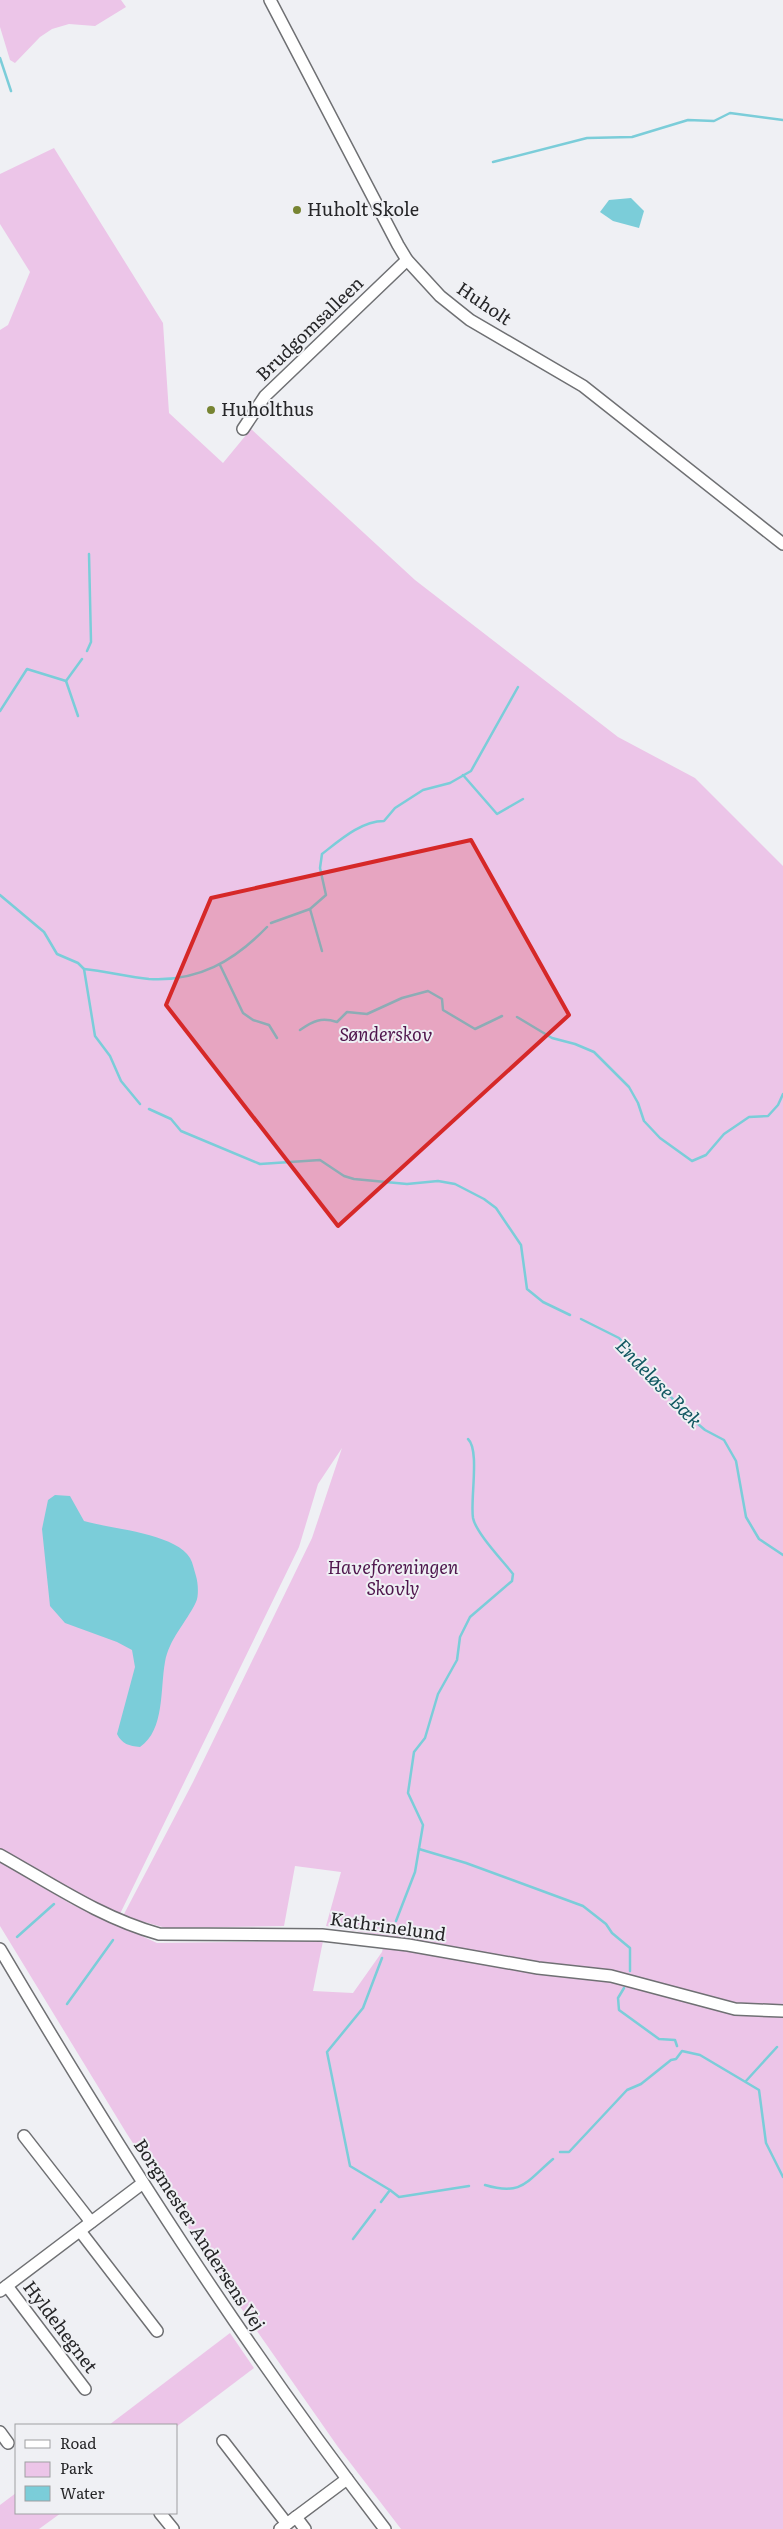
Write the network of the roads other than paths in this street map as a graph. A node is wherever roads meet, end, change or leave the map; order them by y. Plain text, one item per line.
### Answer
1 (270, 0) edge
2 (407, 260) junction
3 (243, 429) dead end
4 (783, 544) edge
5 (0, 1856) edge
6 (0, 1948) edge
7 (783, 2011) edge
8 (24, 2136) dead end
9 (143, 2183) junction
10 (91, 2222) junction
11 (80, 2231) junction
12 (3, 2289) edge
13 (157, 2331) dead end
14 (85, 2389) dead end
15 (0, 2432) edge
16 (223, 2441) dead end
17 (8, 2443) dead end
18 (347, 2479) junction
19 (161, 2514) edge
20 (288, 2523) edge
21 (173, 2529) edge
22 (305, 2529) edge
23 (385, 2529) edge

1 - 2 street, Huholt
2 - 3 street, Brudgomsalleen
2 - 4 street, Huholt
5 - 7 street, Kathrinelund
6 - 9 street, Borgmester Andersens Vej
8 - 10 street
9 - 10 street, Hyldehegnet
9 - 18 street, Borgmester Andersens Vej
10 - 11 street, Hyldehegnet
11 - 12 street, Hyldehegnet
11 - 13 street
12 - 14 street, Hyldehegnet
15 - 17 street
16 - 20 street
18 - 20 street
18 - 23 street, Borgmester Andersens Vej
19 - 21 street
20 - 22 street

